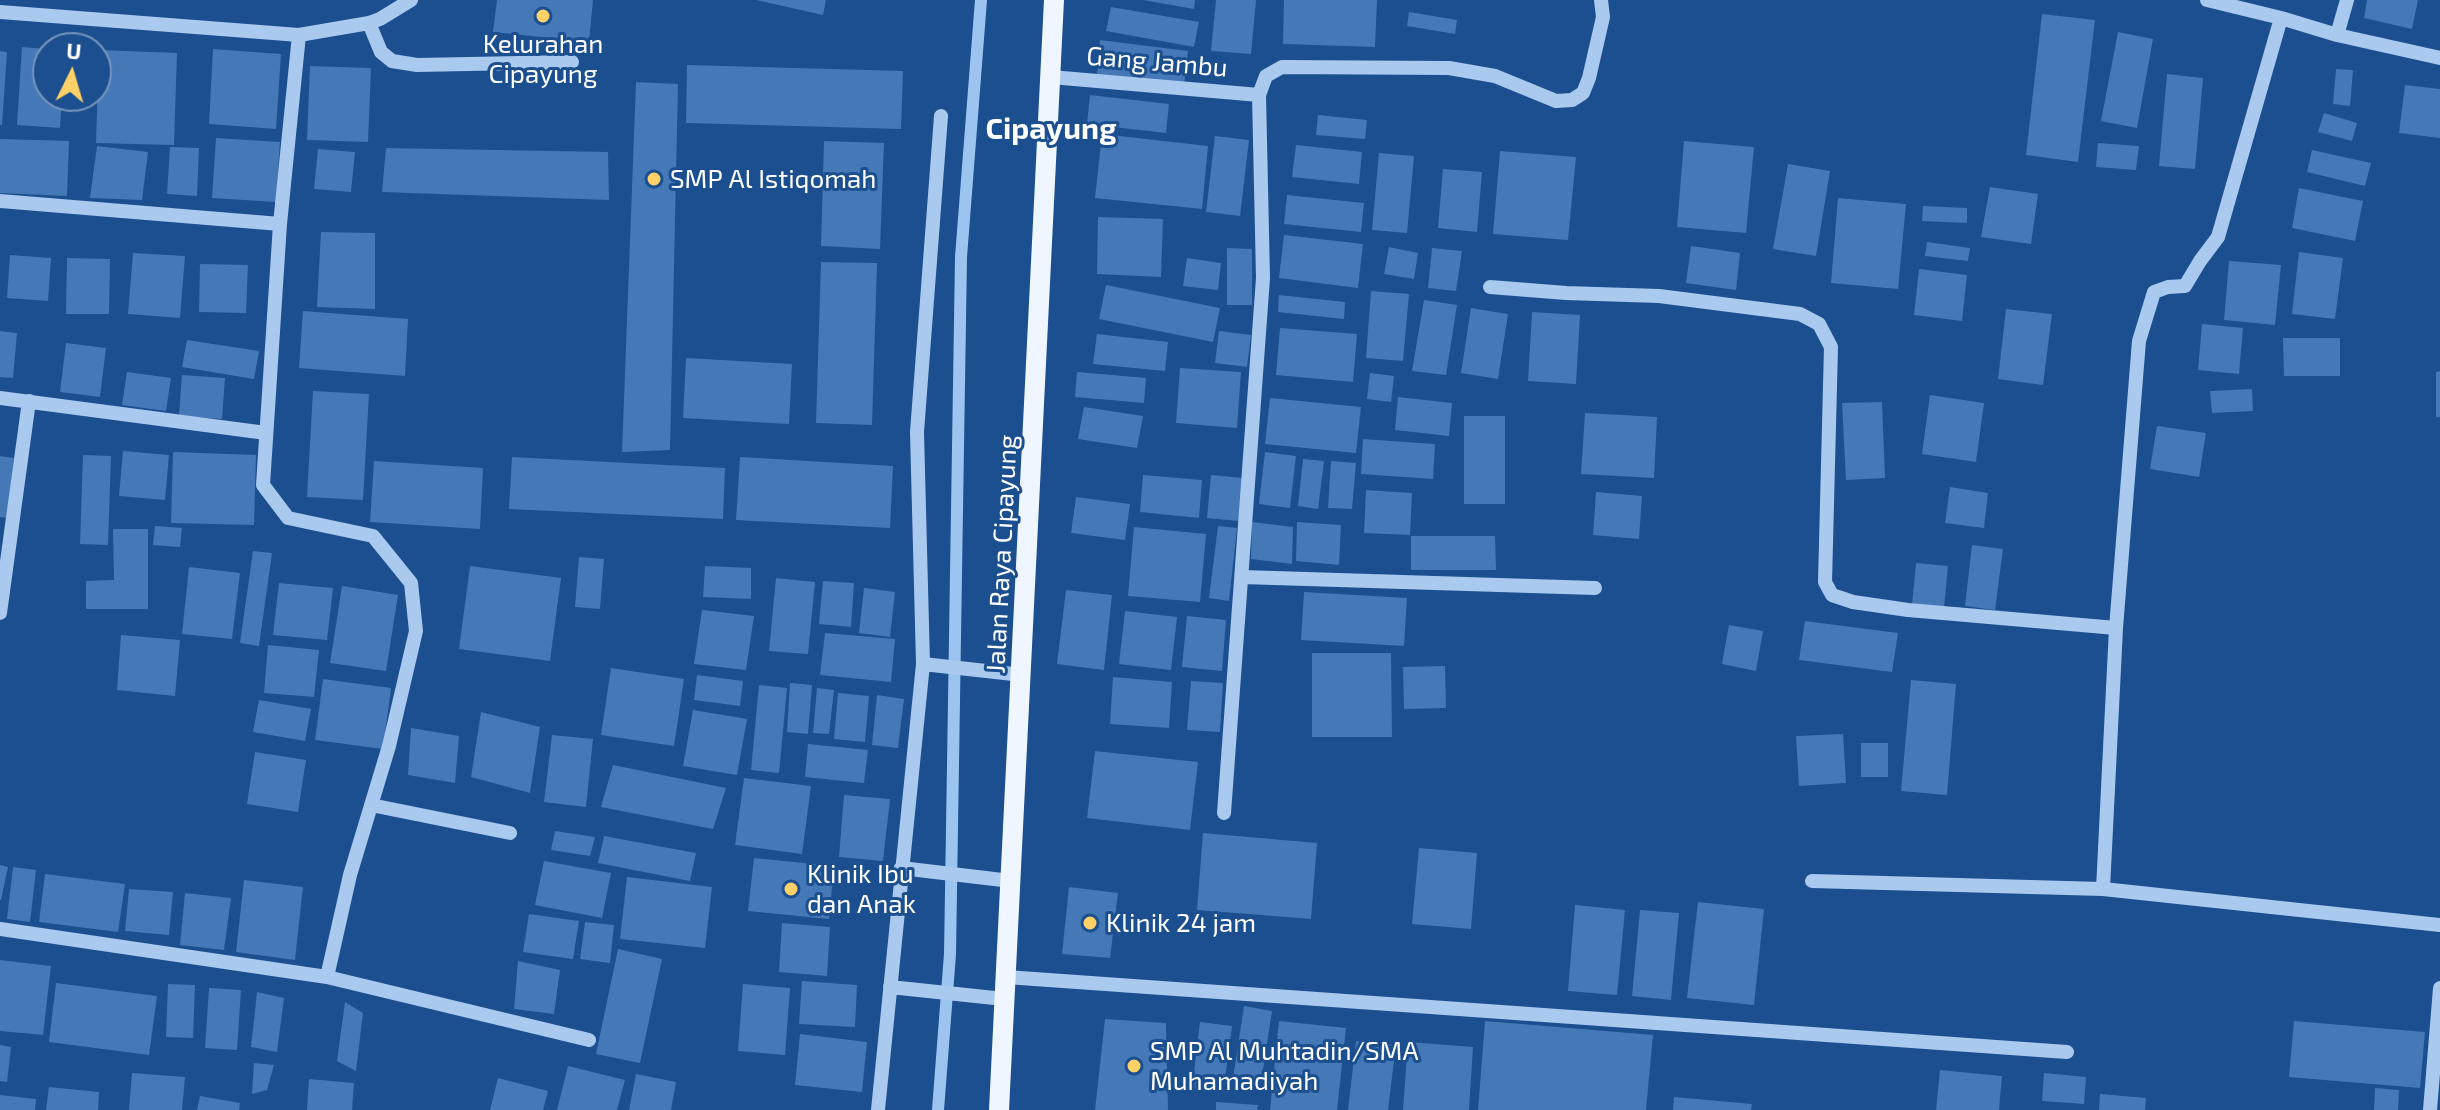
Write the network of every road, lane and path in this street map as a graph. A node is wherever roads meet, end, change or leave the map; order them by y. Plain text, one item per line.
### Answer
1 (411, 0) edge
2 (1054, 0) edge
3 (1601, 0) edge
4 (2207, 0) edge
5 (2347, 0) edge
6 (0, 12) edge
7 (2281, 18) junction
8 (369, 23) junction
9 (299, 35) junction
10 (2337, 35) junction
11 (2440, 58) edge
12 (572, 62) dead end
13 (1051, 77) junction
14 (1259, 95) junction
15 (941, 116) dead end
16 (0, 201) edge
17 (280, 224) junction
18 (1490, 287) dead end
19 (0, 398) edge
20 (29, 401) junction
21 (266, 433) junction
22 (4, 556) edge
23 (1242, 577) junction
24 (1595, 588) dead end
25 (0, 613) edge
26 (2116, 628) junction
27 (923, 664) junction
28 (1022, 675) junction
29 (371, 805) junction
30 (1224, 813) dead end
31 (510, 833) dead end
32 (901, 868) junction
33 (1011, 881) junction
34 (1812, 881) dead end
35 (2103, 889) junction
36 (2440, 925) edge
37 (0, 929) edge
38 (327, 977) junction
39 (1006, 977) junction
40 (890, 987) junction
41 (2440, 988) edge
42 (1004, 999) junction
43 (589, 1040) dead end
44 (2067, 1052) dead end
45 (878, 1110) edge
46 (999, 1110) edge
47 (2430, 1110) edge

1 - 8 street
2 - 13 main road, Jalan Raya Cipayung
3 - 14 street
4 - 7 street
5 - 10 street
6 - 9 street
7 - 10 street
7 - 26 street
8 - 9 street
8 - 12 street
9 - 17 street
10 - 11 street
13 - 14 street, Gang Jambu
13 - 28 main road, Jalan Raya Cipayung
14 - 23 street
15 - 27 street
16 - 17 street
17 - 21 street
18 - 26 street
19 - 20 street
20 - 21 street
20 - 22 street
21 - 29 street
22 - 25 street
23 - 24 street
23 - 30 street
26 - 35 street
27 - 28 street
27 - 32 street
28 - 33 main road, Jalan Raya Cipayung
29 - 31 street
29 - 38 street
32 - 33 street
32 - 40 street
33 - 39 main road, Jalan Raya Cipayung
34 - 35 street
35 - 36 street
37 - 38 street
38 - 43 street
39 - 42 main road, Jalan Raya Cipayung
39 - 44 street
40 - 42 street
40 - 45 street
41 - 47 street
42 - 46 main road, Jalan Raya Cipayung

